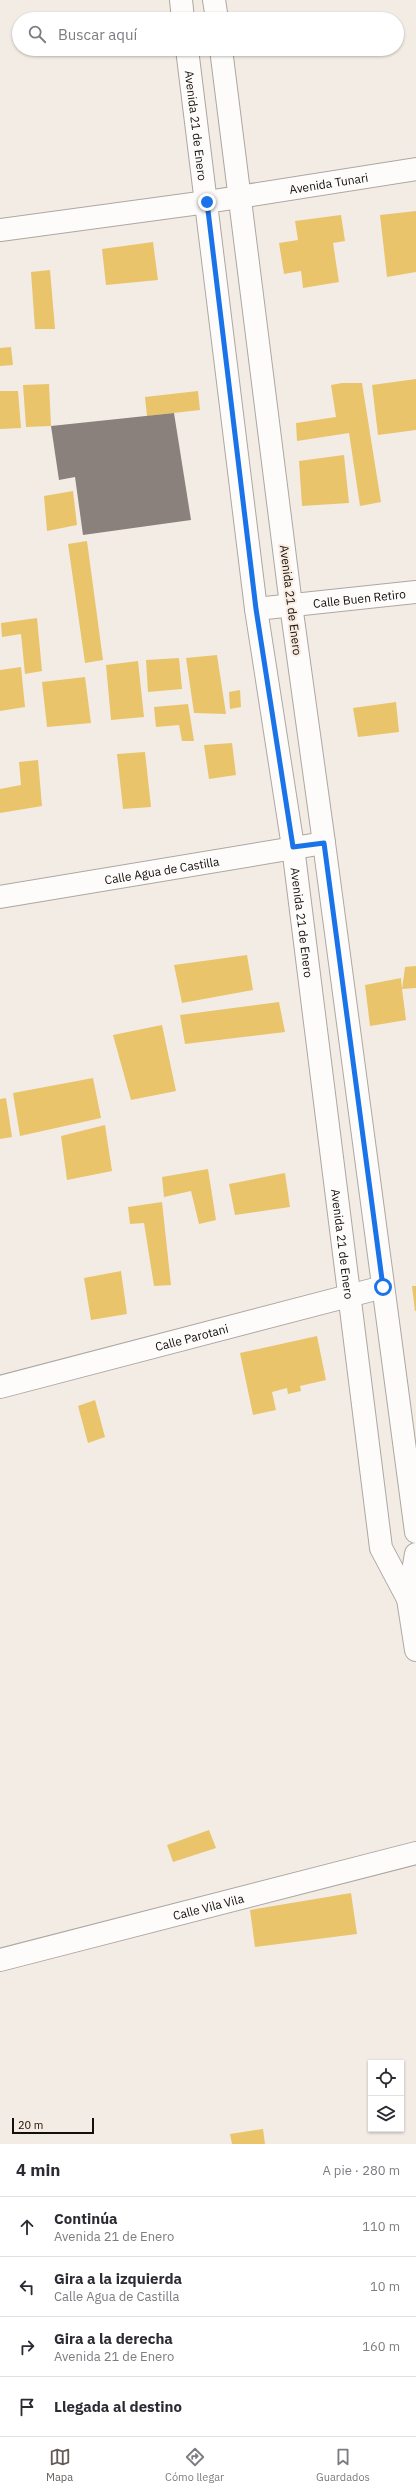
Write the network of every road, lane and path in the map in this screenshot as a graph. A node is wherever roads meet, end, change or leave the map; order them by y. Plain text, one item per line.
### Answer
1 (180, 0) edge
2 (214, 0) edge
3 (182, 12) edge
4 (216, 12) edge
5 (188, 56) edge
6 (222, 56) edge
7 (416, 168) edge
8 (241, 196) junction
9 (207, 202) junction
10 (0, 230) edge
11 (416, 592) edge
12 (291, 605) junction
13 (256, 609) junction
14 (324, 843) junction
15 (293, 847) junction
16 (0, 897) edge
17 (383, 1287) junction
18 (349, 1296) junction
19 (0, 1387) edge
20 (410, 1438) edge
21 (368, 1442) junction
22 (416, 1532) edge
23 (416, 1554) edge
24 (408, 1600) junction
25 (416, 1650) edge
26 (416, 1853) edge
27 (0, 1960) edge

1 - 3 street
2 - 4 street
5 - 9 street, Avenida 21 de Enero
6 - 8 street, Avenida 21 de Enero
7 - 8 street, Avenida Tunari
8 - 9 street, Avenida Tunari
8 - 12 street, Avenida 21 de Enero
9 - 10 street, Avenida Tunari
9 - 13 street, Avenida 21 de Enero
11 - 12 street, Calle Buen Retiro
12 - 13 street, Calle Buen Retiro
12 - 14 street, Avenida 21 de Enero
13 - 15 street, Avenida 21 de Enero
14 - 15 street, Calle Agua de Castilla
14 - 17 street, Avenida 21 de Enero
15 - 16 street, Calle Agua de Castilla
15 - 18 street, Avenida 21 de Enero
17 - 18 street, Calle Parotani
17 - 20 street, Avenida 21 de Enero
18 - 19 street, Calle Parotani
18 - 21 street, Avenida 21 de Enero
20 - 21 street
20 - 22 street, Avenida 21 de Enero
21 - 24 street, Avenida 21 de Enero
23 - 24 street, Avenida 21 de Enero
24 - 25 street, Avenida 21 de Enero
26 - 27 street, Calle Vila Vila

